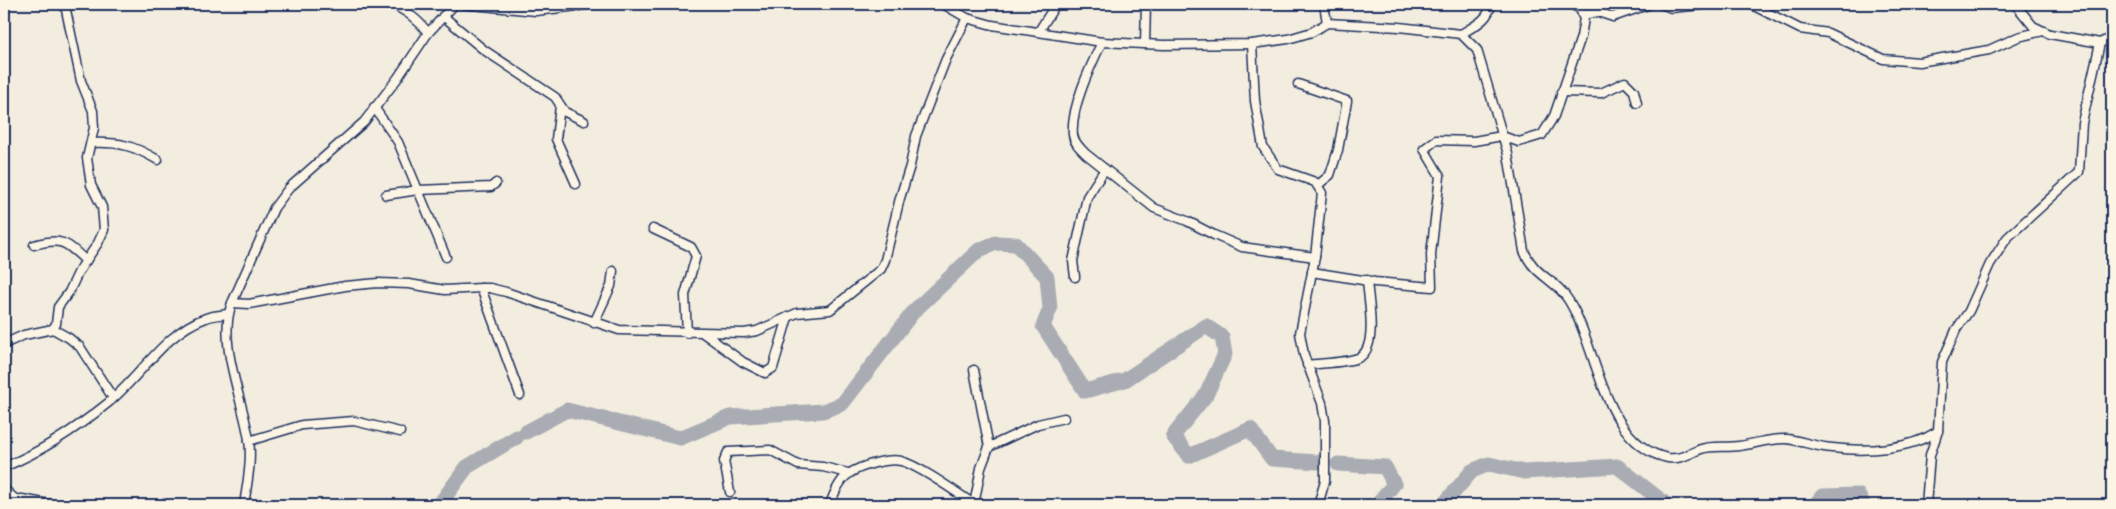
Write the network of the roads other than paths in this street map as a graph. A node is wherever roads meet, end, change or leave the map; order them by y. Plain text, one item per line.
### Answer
1 (67, 4) edge
2 (392, 4) edge
3 (455, 4) edge
4 (460, 4) edge
5 (594, 4) edge
6 (943, 4) edge
7 (1056, 4) edge
8 (1146, 4) edge
9 (1324, 4) edge
10 (1492, 4) edge
11 (1571, 4) edge
12 (1650, 4) edge
13 (1661, 4) edge
14 (1712, 4) edge
15 (1750, 4) edge
16 (2015, 4) edge
17 (1582, 14) junction
18 (443, 16) junction
19 (967, 18) junction
20 (1327, 23) junction
21 (2043, 31) junction
22 (1040, 32) junction
23 (428, 33) junction
24 (1461, 34) junction
25 (2112, 37) edge
26 (1102, 42) junction
27 (2100, 43) junction
28 (1145, 44) junction
29 (1252, 44) junction
30 (1298, 84) dead end
31 (1561, 92) junction
32 (1638, 103) dead end
33 (560, 106) junction
34 (374, 107) junction
35 (584, 121) dead end
36 (1502, 136) junction
37 (90, 143) junction
38 (158, 160) dead end
39 (1105, 169) junction
40 (496, 183) dead end
41 (576, 184) dead end
42 (1318, 185) junction
43 (418, 190) junction
44 (386, 195) dead end
45 (653, 228) dead end
46 (34, 245) dead end
47 (446, 257) dead end
48 (1315, 257) junction
49 (86, 261) junction
50 (612, 271) dead end
51 (1312, 272) junction
52 (1075, 277) dead end
53 (1367, 280) junction
54 (481, 288) junction
55 (232, 303) junction
56 (228, 314) junction
57 (788, 318) junction
58 (594, 323) junction
59 (53, 329) junction
60 (687, 333) junction
61 (703, 333) junction
62 (4, 344) edge
63 (1307, 365) junction
64 (974, 370) dead end
65 (520, 395) dead end
66 (113, 398) junction
67 (1064, 418) dead end
68 (1938, 431) junction
69 (400, 432) dead end
70 (249, 441) junction
71 (989, 447) junction
72 (4, 467) edge
73 (848, 474) junction
74 (4, 489) edge
75 (730, 492) dead end
76 (14, 499) junction
77 (4, 500) edge
78 (33, 503) edge
79 (54, 505) edge
80 (244, 505) edge
81 (830, 505) edge
82 (974, 505) edge
83 (1318, 505) edge
84 (1926, 505) edge

1 - 37 street
2 - 23 street
3 - 18 street
4 - 5 street
6 - 19 street
7 - 22 street
8 - 28 street
9 - 20 street
10 - 24 street
11 - 17 street
12 - 17 street
13 - 14 street
15 - 21 street
16 - 21 street
17 - 31 street
18 - 23 street
18 - 33 street
19 - 22 street
19 - 57 street
20 - 24 street
20 - 29 street
21 - 27 street
22 - 26 street
23 - 34 street
24 - 36 street
25 - 27 street
26 - 28 street
26 - 39 street
27 - 68 street
28 - 29 street
29 - 42 street
30 - 42 street
31 - 32 street
31 - 36 street
33 - 35 street
33 - 41 street
34 - 43 street
34 - 55 street
36 - 53 street
36 - 68 street
37 - 38 street
37 - 49 street
39 - 48 street
39 - 52 street
40 - 43 street
42 - 48 street
43 - 44 street
43 - 47 street
45 - 60 street
46 - 49 street
48 - 51 street
49 - 59 street
50 - 58 street
51 - 53 street
51 - 63 street
53 - 63 street
54 - 55 street
54 - 58 street
54 - 65 street
55 - 56 street
56 - 66 street
56 - 70 street
57 - 61 street
57 - 61 street
58 - 60 street
59 - 62 street
59 - 66 street
60 - 61 street
63 - 83 street
64 - 71 street
66 - 72 street
67 - 71 street
68 - 84 street
69 - 70 street
70 - 80 street
71 - 82 street
73 - 75 street
73 - 81 street
73 - 82 street
74 - 76 street
76 - 77 street
76 - 78 street
78 - 79 street

